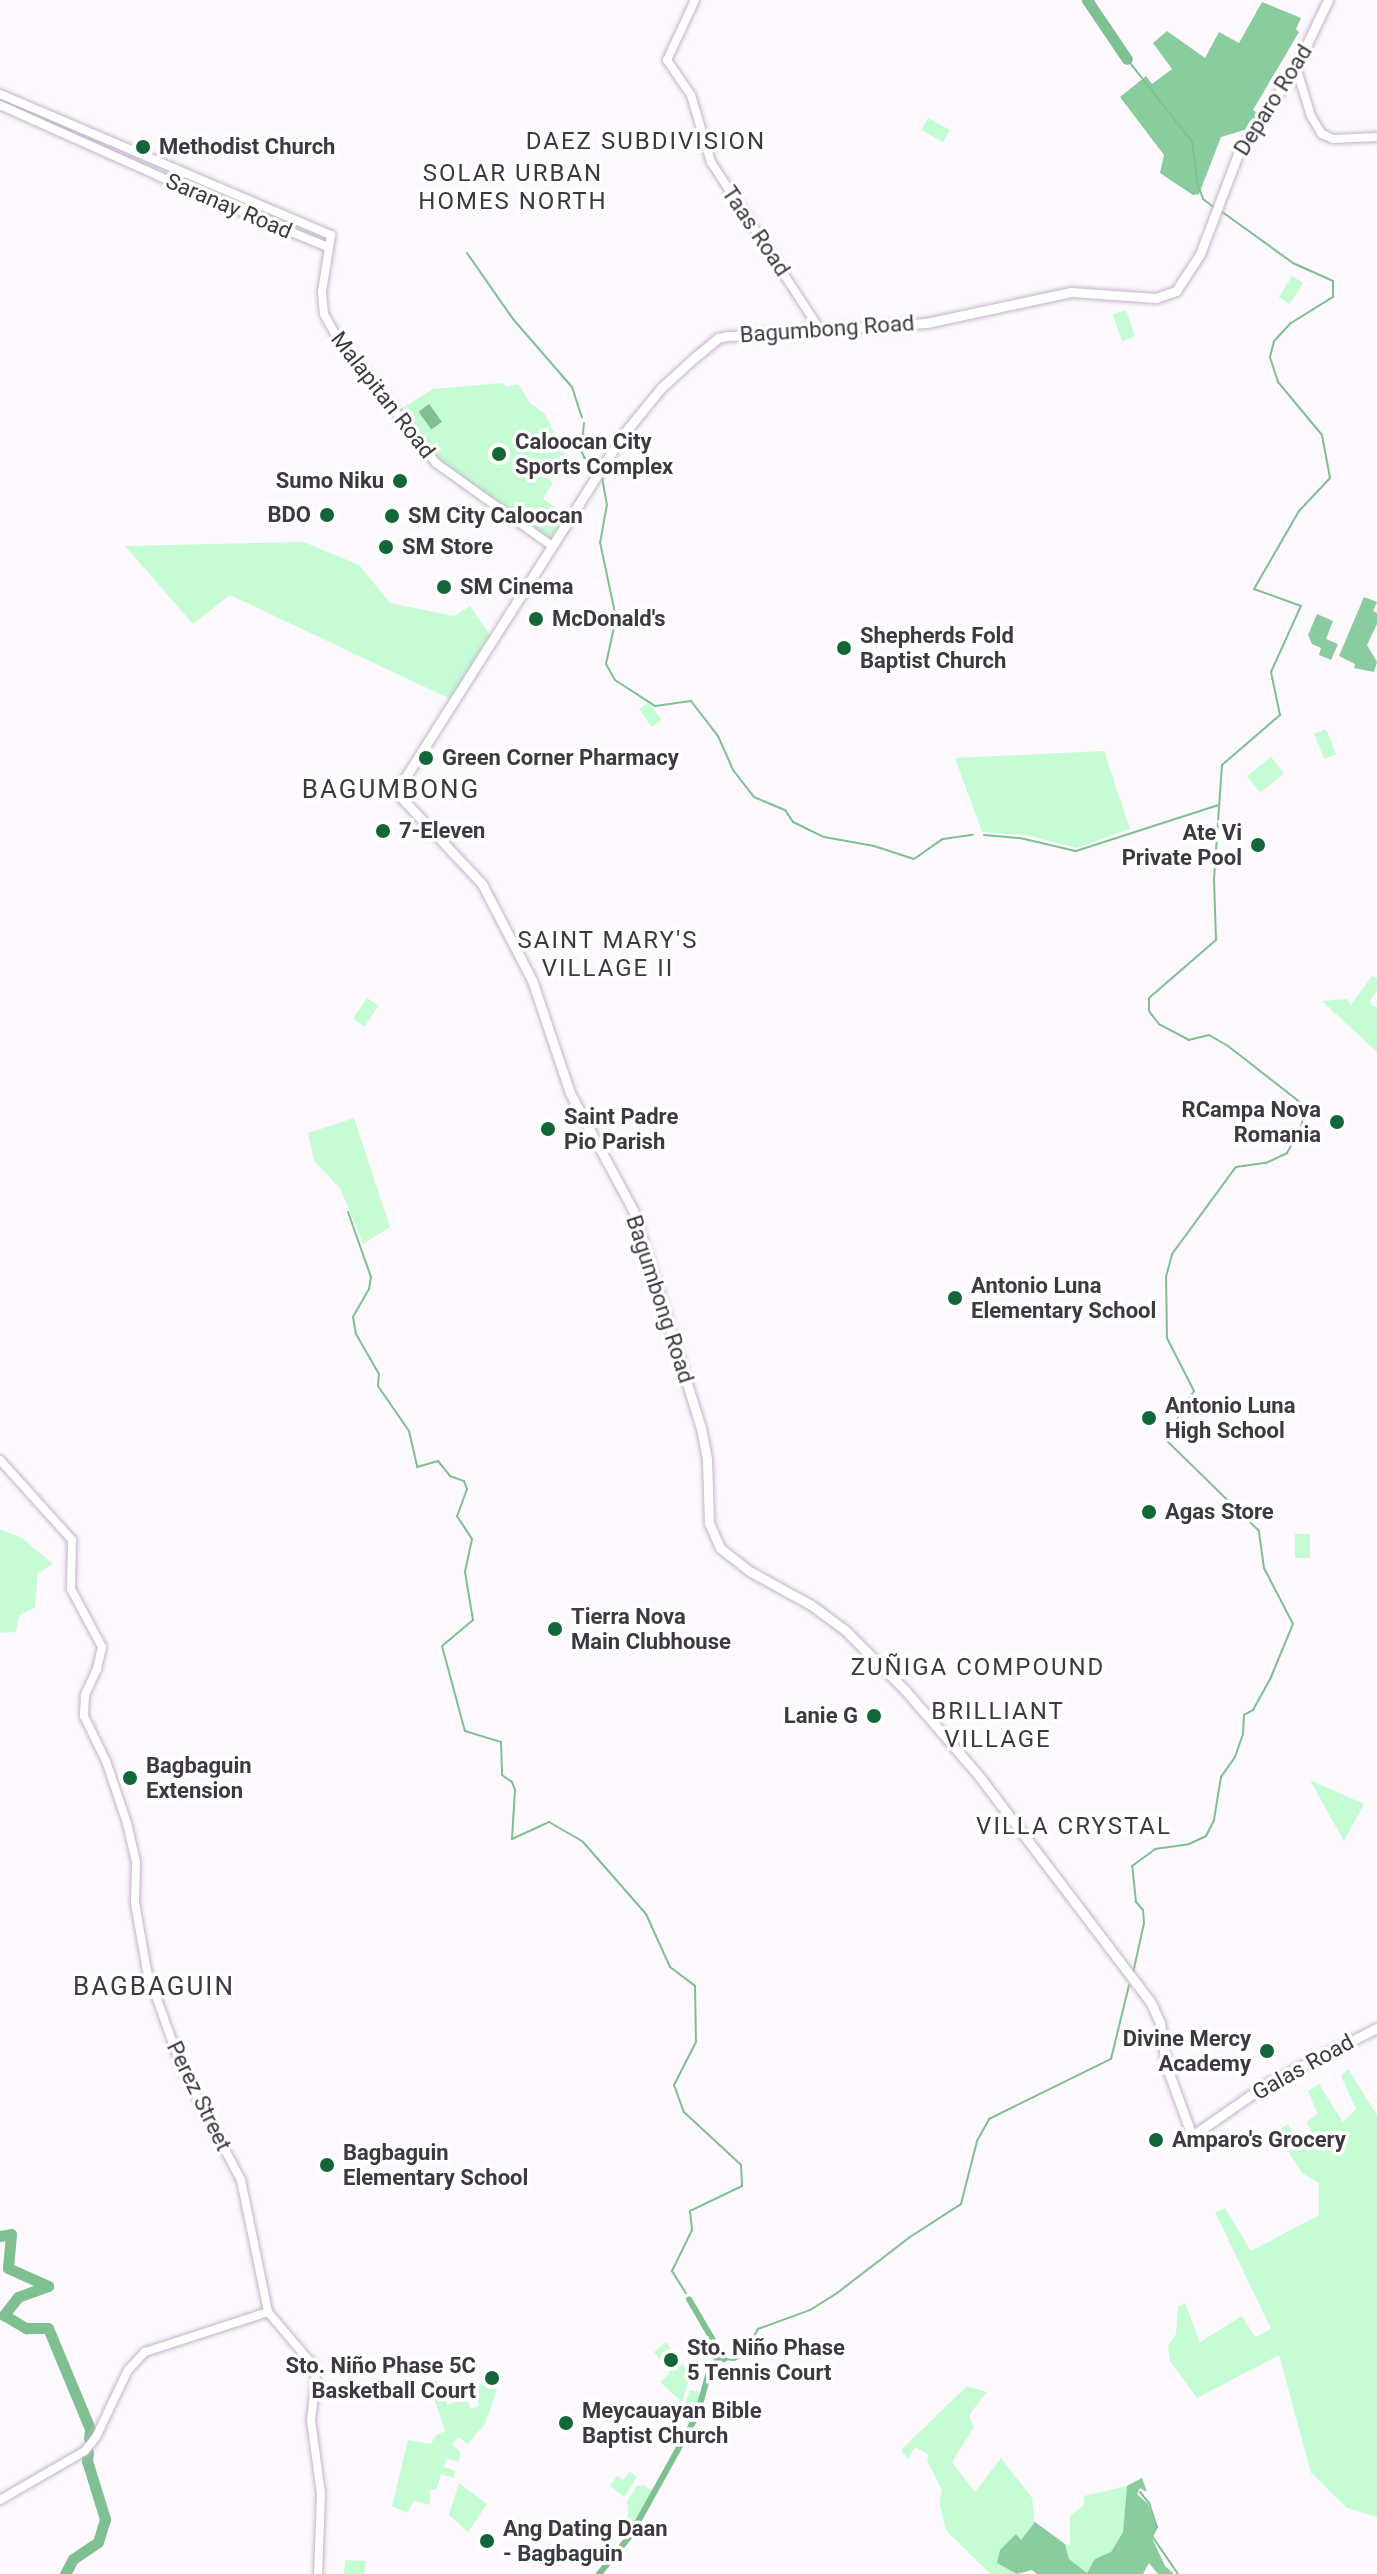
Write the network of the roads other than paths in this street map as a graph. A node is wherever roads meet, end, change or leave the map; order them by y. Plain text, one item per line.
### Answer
1 (695, 0) edge
2 (1328, 0) edge
3 (1296, 67) junction
4 (0, 94) edge
5 (0, 105) edge
6 (1377, 137) edge
7 (1219, 200) joint
8 (331, 235) joint
9 (328, 247) junction
10 (820, 330) junction
11 (552, 546) junction
12 (0, 1460) edge
13 (1377, 2028) edge
14 (1192, 2136) joint
15 (268, 2312) junction
16 (0, 2500) edge
17 (318, 2574) edge

1 - 10 street, Taas Road
2 - 3 main road, Deparo Road
3 - 6 street
3 - 7 main road, Deparo Road
4 - 8 street, Saranay Road
5 - 9 street, Saranay Road
7 - 10 main road, Bagumbong Road
8 - 9 street, Malapitan Road
9 - 11 street, Malapitan Road
10 - 11 main road, Bagumbong Road
11 - 14 main road, Bagumbong Road
12 - 15 street, Perez Street
13 - 14 main road, Galas Road
15 - 16 street
15 - 17 street

